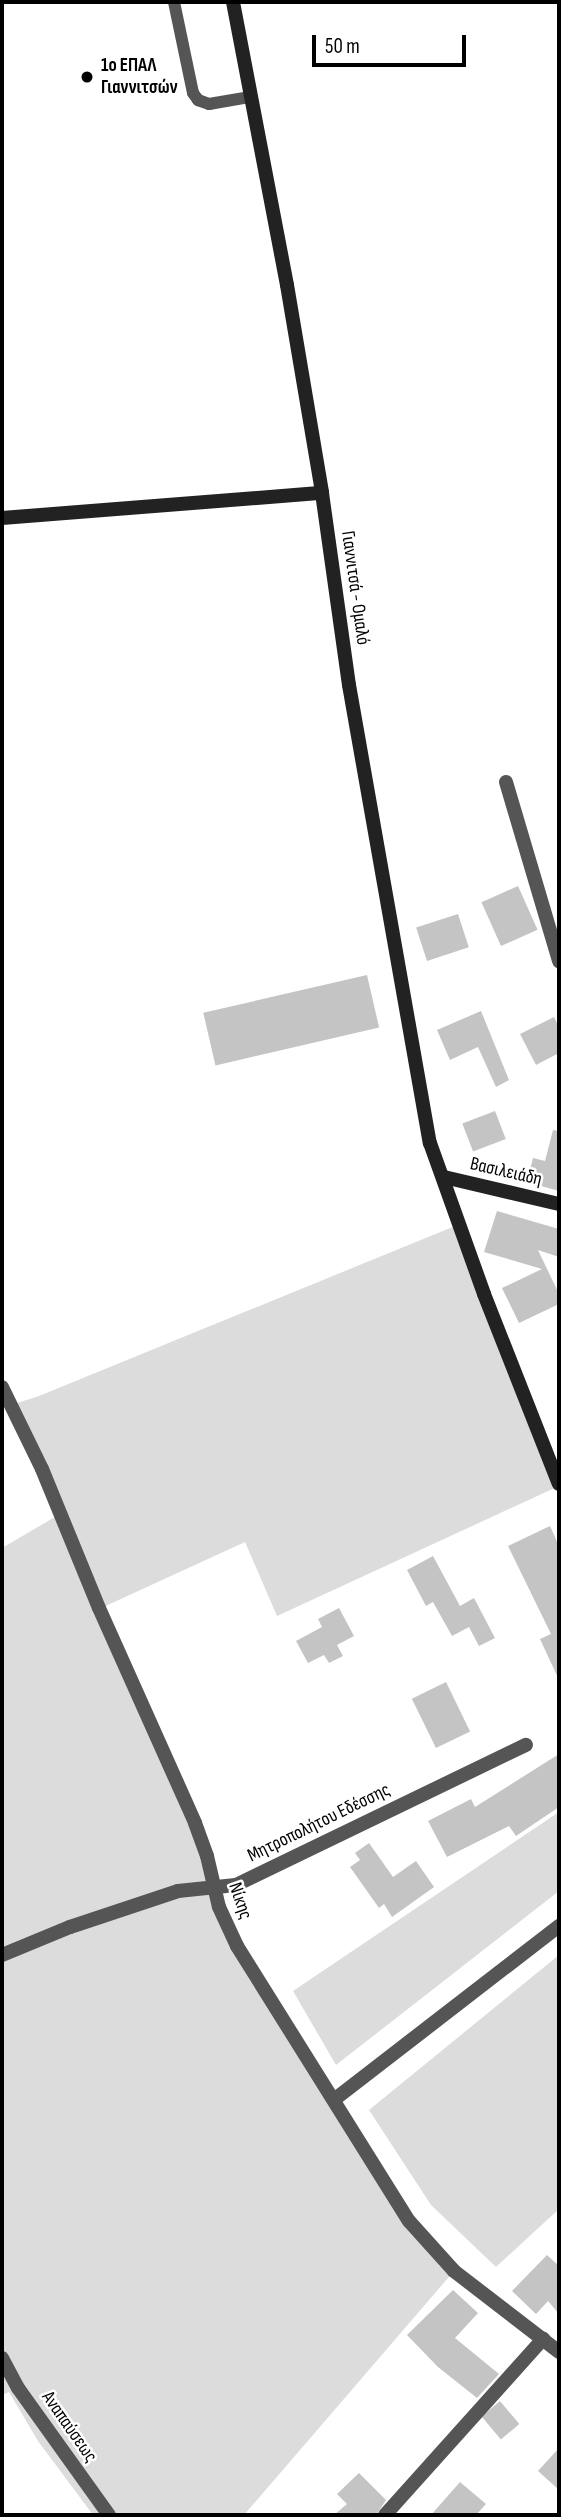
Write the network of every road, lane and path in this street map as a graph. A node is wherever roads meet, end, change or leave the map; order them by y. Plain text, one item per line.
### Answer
1 (174, 2) edge
2 (233, 2) edge
3 (250, 97) junction
4 (323, 493) junction
5 (2, 518) edge
6 (506, 782) dead end
7 (559, 961) edge
8 (444, 1177) junction
9 (559, 1204) edge
10 (2, 1387) edge
11 (559, 1484) edge
12 (526, 1745) dead end
13 (214, 1888) junction
14 (559, 1926) edge
15 (2, 1955) edge
16 (335, 2099) junction
17 (543, 2339) junction
18 (559, 2352) edge
19 (2, 2358) edge
20 (109, 2515) edge
21 (385, 2515) edge

1 - 3 lane
2 - 3 street, Γιαννιτσά - Ομαλό
3 - 4 street, Γιαννιτσά - Ομαλό
4 - 5 street
4 - 8 street, Γιαννιτσά - Ομαλό
6 - 7 street
8 - 9 street, Βασιλειάδη
8 - 11 street, Γιαννιτσά - Ομαλό
10 - 13 street, Νίκης
12 - 13 street, Μητροπολήτου Εδέσσης
13 - 15 street, Μητροπολήτου Εδέσσης
13 - 16 street, Νίκης
14 - 16 street
16 - 17 street, Νίκης
17 - 18 street, Νίκης
17 - 21 street
19 - 20 street, Αναπαύσεως

